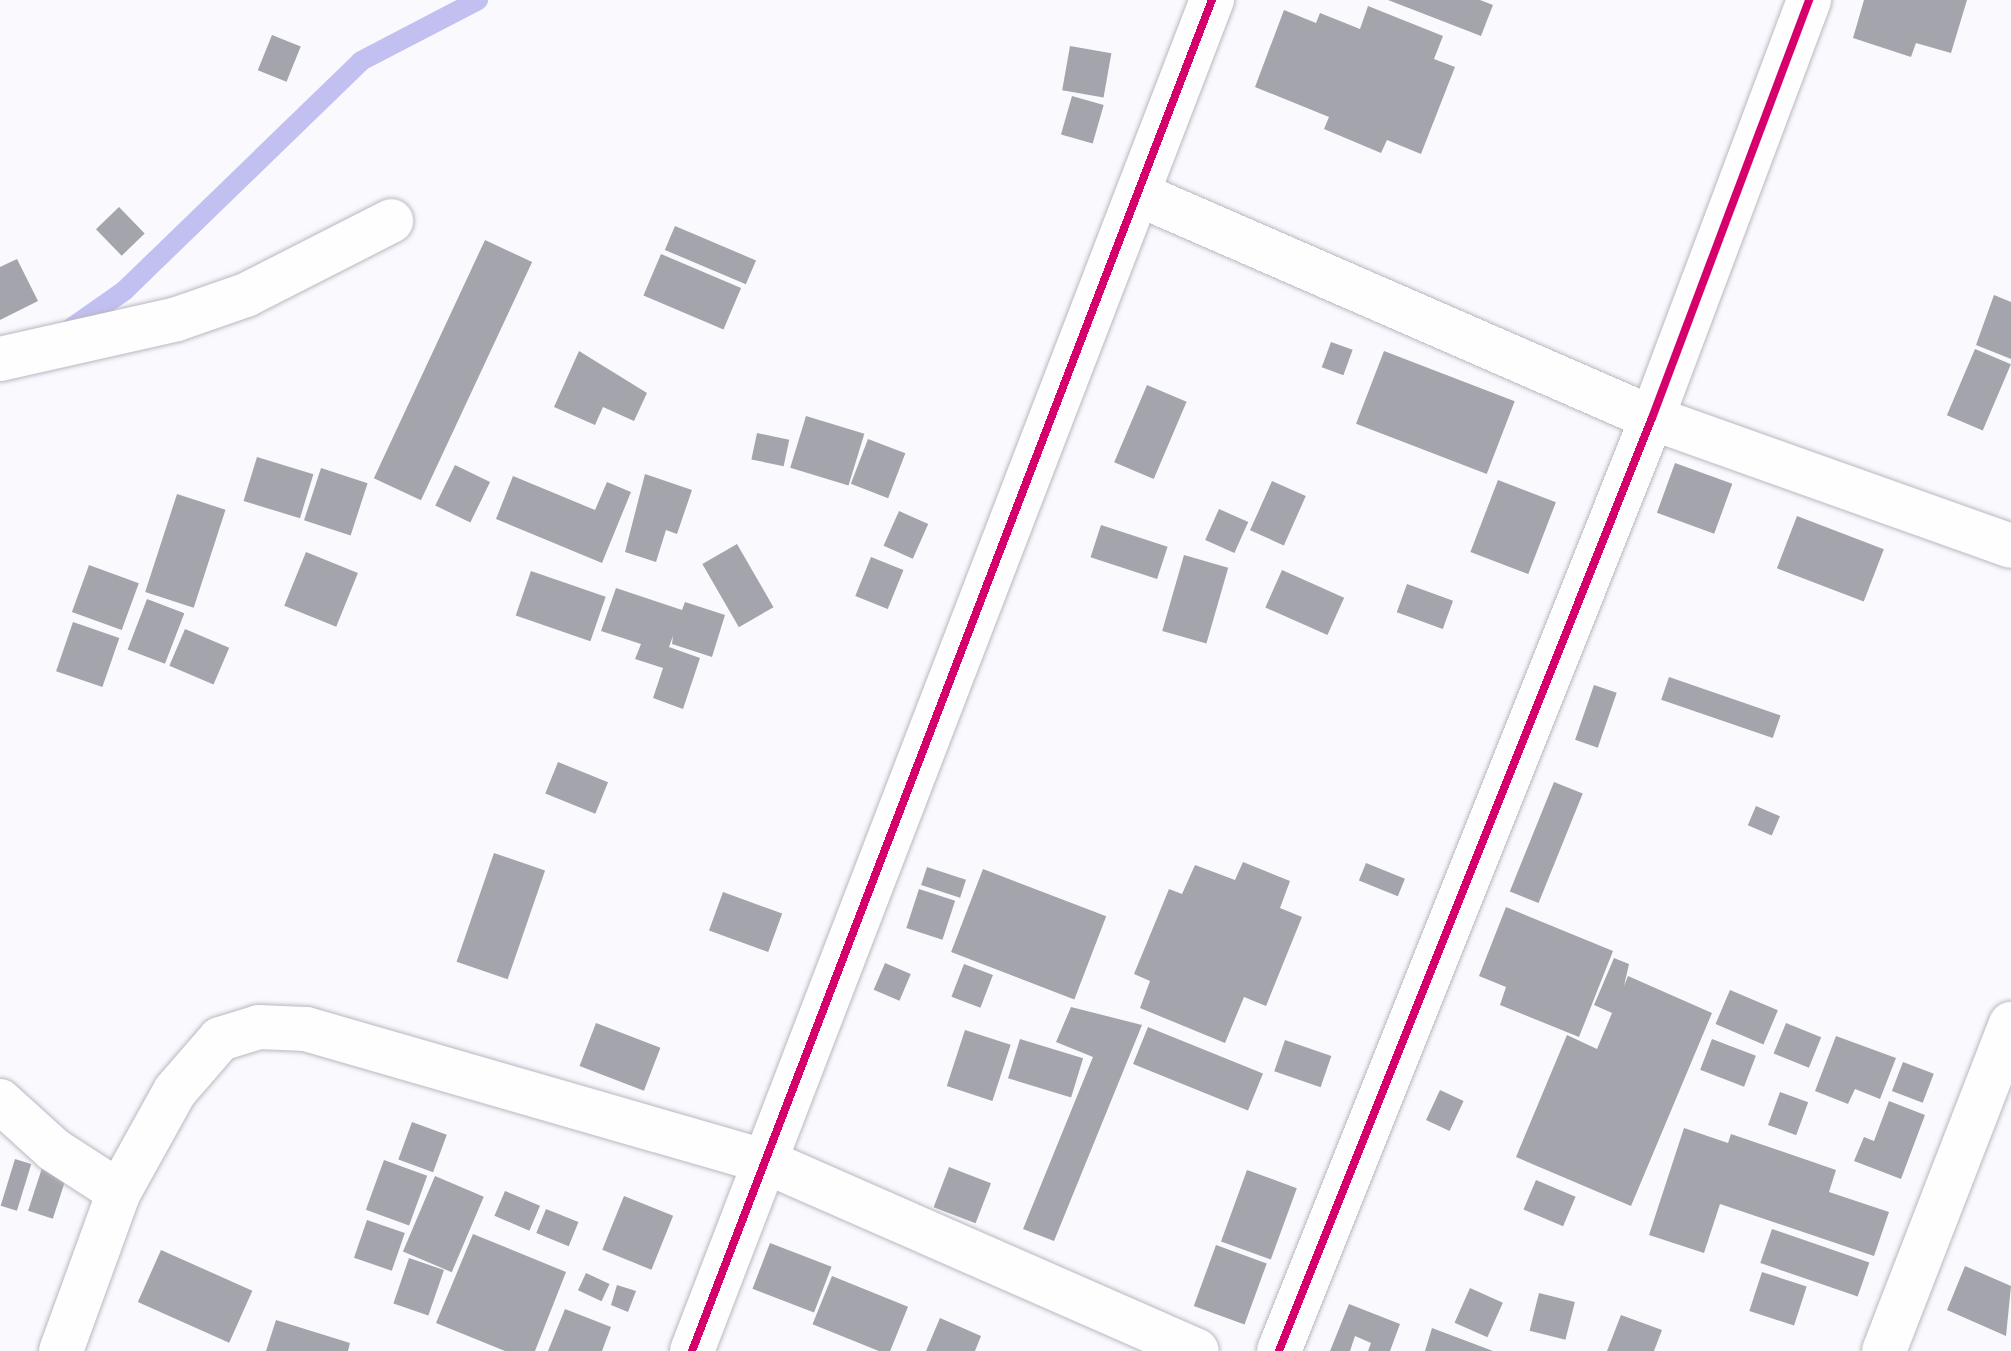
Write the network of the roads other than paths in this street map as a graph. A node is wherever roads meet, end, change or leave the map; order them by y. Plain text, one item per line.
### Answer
1 (1212, 0) edge
2 (1809, 0) edge
3 (1138, 194) junction
4 (391, 221) dead end
5 (0, 359) edge
6 (1652, 418) junction
7 (2011, 546) edge
8 (2011, 1024) edge
9 (0, 1101) edge
10 (769, 1163) junction
11 (119, 1192) junction
12 (61, 1351) edge
13 (692, 1351) edge
14 (1197, 1351) edge
15 (1279, 1351) edge
16 (1884, 1351) edge

1 - 3 street
2 - 6 street
3 - 6 street
3 - 10 street
4 - 5 street
6 - 7 street
6 - 15 street
8 - 16 street
9 - 11 street
10 - 11 street
10 - 13 street
10 - 14 street
11 - 12 street

